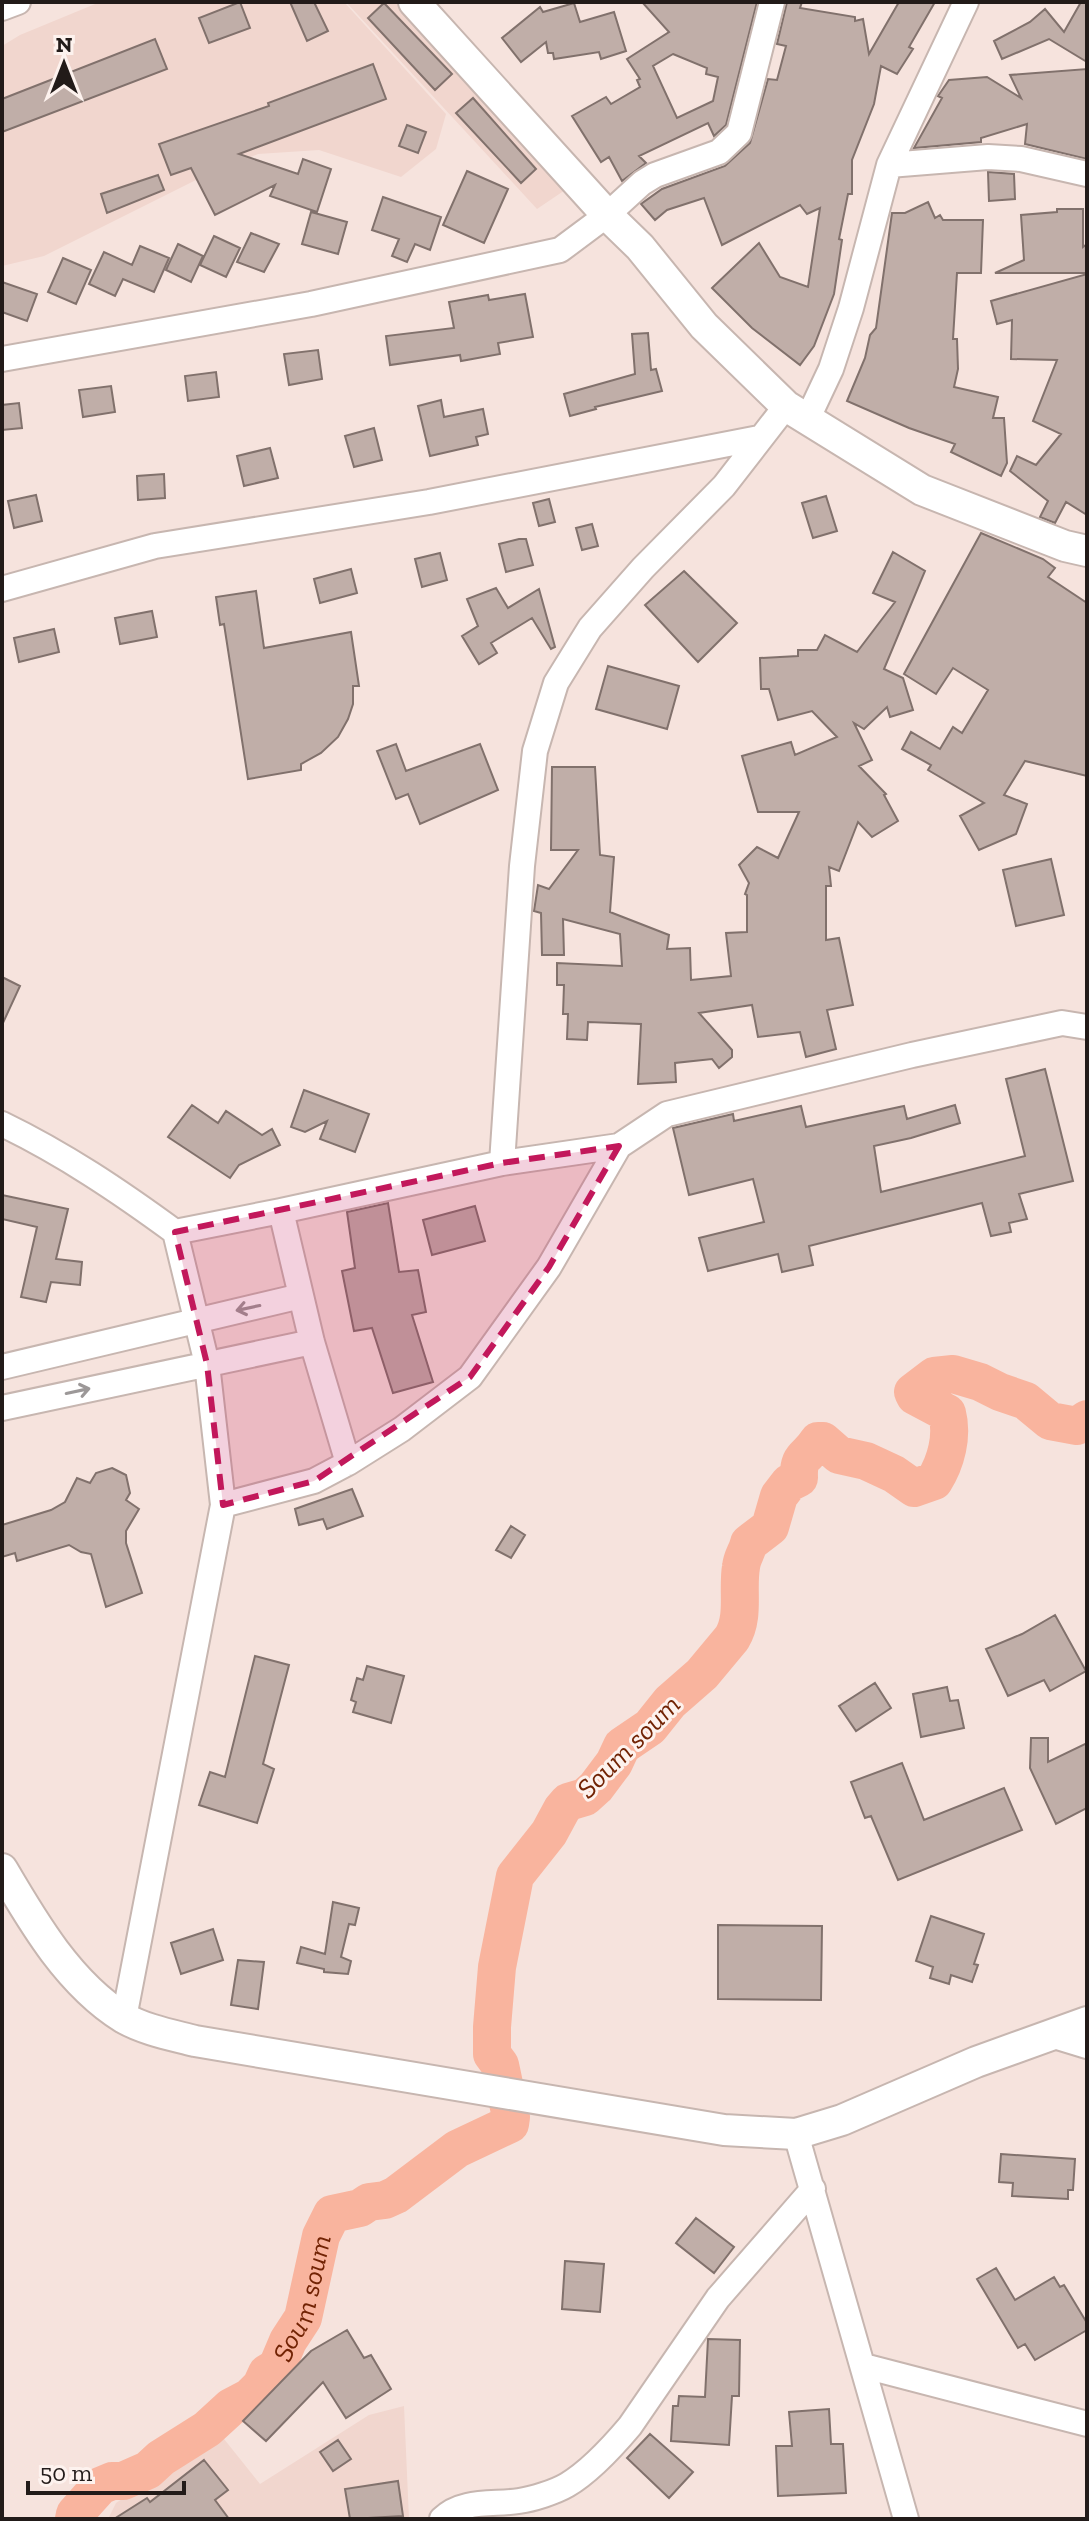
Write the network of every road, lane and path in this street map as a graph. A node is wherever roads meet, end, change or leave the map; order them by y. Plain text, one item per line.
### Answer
1 (18, 2) edge
2 (414, 2) edge
3 (772, 2) edge
4 (966, 2) edge
5 (2, 8) edge
6 (889, 165) junction
7 (1087, 174) edge
8 (607, 215) junction
9 (2, 359) edge
10 (796, 413) junction
11 (759, 438) junction
12 (1087, 551) edge
13 (3, 587) edge
14 (1087, 1027) edge
15 (2, 1124) edge
16 (619, 1146) junction
17 (502, 1163) junction
18 (281, 1211) junction
19 (175, 1232) junction
20 (301, 1296) junction
21 (195, 1319) junction
22 (312, 1342) junction
23 (207, 1364) junction
24 (2, 1367) edge
25 (2, 1408) edge
26 (348, 1463) junction
27 (223, 1505) junction
28 (2, 1869) edge
29 (124, 2018) junction
30 (1087, 2022) edge
31 (1051, 2035) junction
32 (1087, 2046) edge
33 (796, 2134) junction
34 (813, 2189) junction
35 (864, 2366) junction
36 (1087, 2424) edge
37 (525, 2510) edge
38 (442, 2519) edge
39 (906, 2519) edge

1 - 5 street
2 - 8 main road
3 - 8 street
4 - 6 street
6 - 7 street
6 - 10 street
8 - 9 street
8 - 10 main road
10 - 11 street
10 - 12 main road
11 - 13 street
11 - 17 street
14 - 16 street
15 - 19 street
16 - 17 street
16 - 26 street
17 - 18 street
18 - 19 street
18 - 20 street
19 - 21 street
20 -> 21 street
20 - 22 street
21 - 23 street
21 - 24 street
22 - 23 street
22 - 26 street
25 -> 23 street
23 - 27 street
26 - 27 street
27 - 29 street
28 - 29 main road
29 - 33 main road
30 - 31 main road
31 - 32 street
31 - 33 main road
33 - 34 street
34 - 35 street
34 - 37 street
35 - 36 street
35 - 39 street
37 - 38 street

